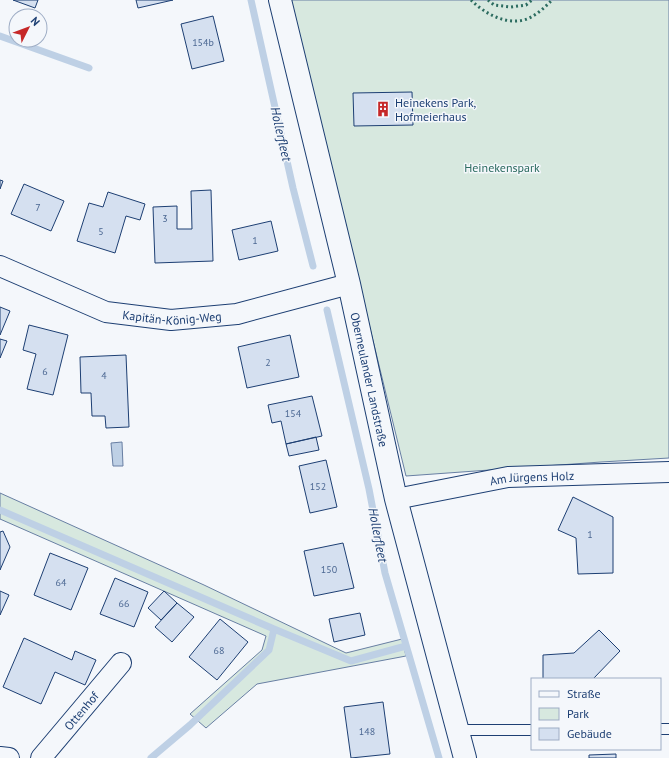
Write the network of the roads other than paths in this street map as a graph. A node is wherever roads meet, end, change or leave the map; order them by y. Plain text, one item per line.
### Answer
1 (280, 0) edge
2 (0, 266) edge
3 (349, 284) junction
4 (669, 472) edge
5 (396, 499) junction
6 (121, 663) dead end
7 (458, 730) junction
8 (531, 730) edge
9 (0, 757) edge
10 (9, 758) edge
11 (41, 758) edge
12 (465, 758) edge

1 - 3 street, Oberneulander Landstraße
2 - 3 street, Kapitän-König-Weg
3 - 5 street, Oberneulander Landstraße
4 - 5 street, Am Jürgens Holz
5 - 7 street, Oberneulander Landstraße
6 - 11 street, Ottenhof
7 - 8 lane
7 - 12 street, Oberneulander Landstraße
9 - 10 street

